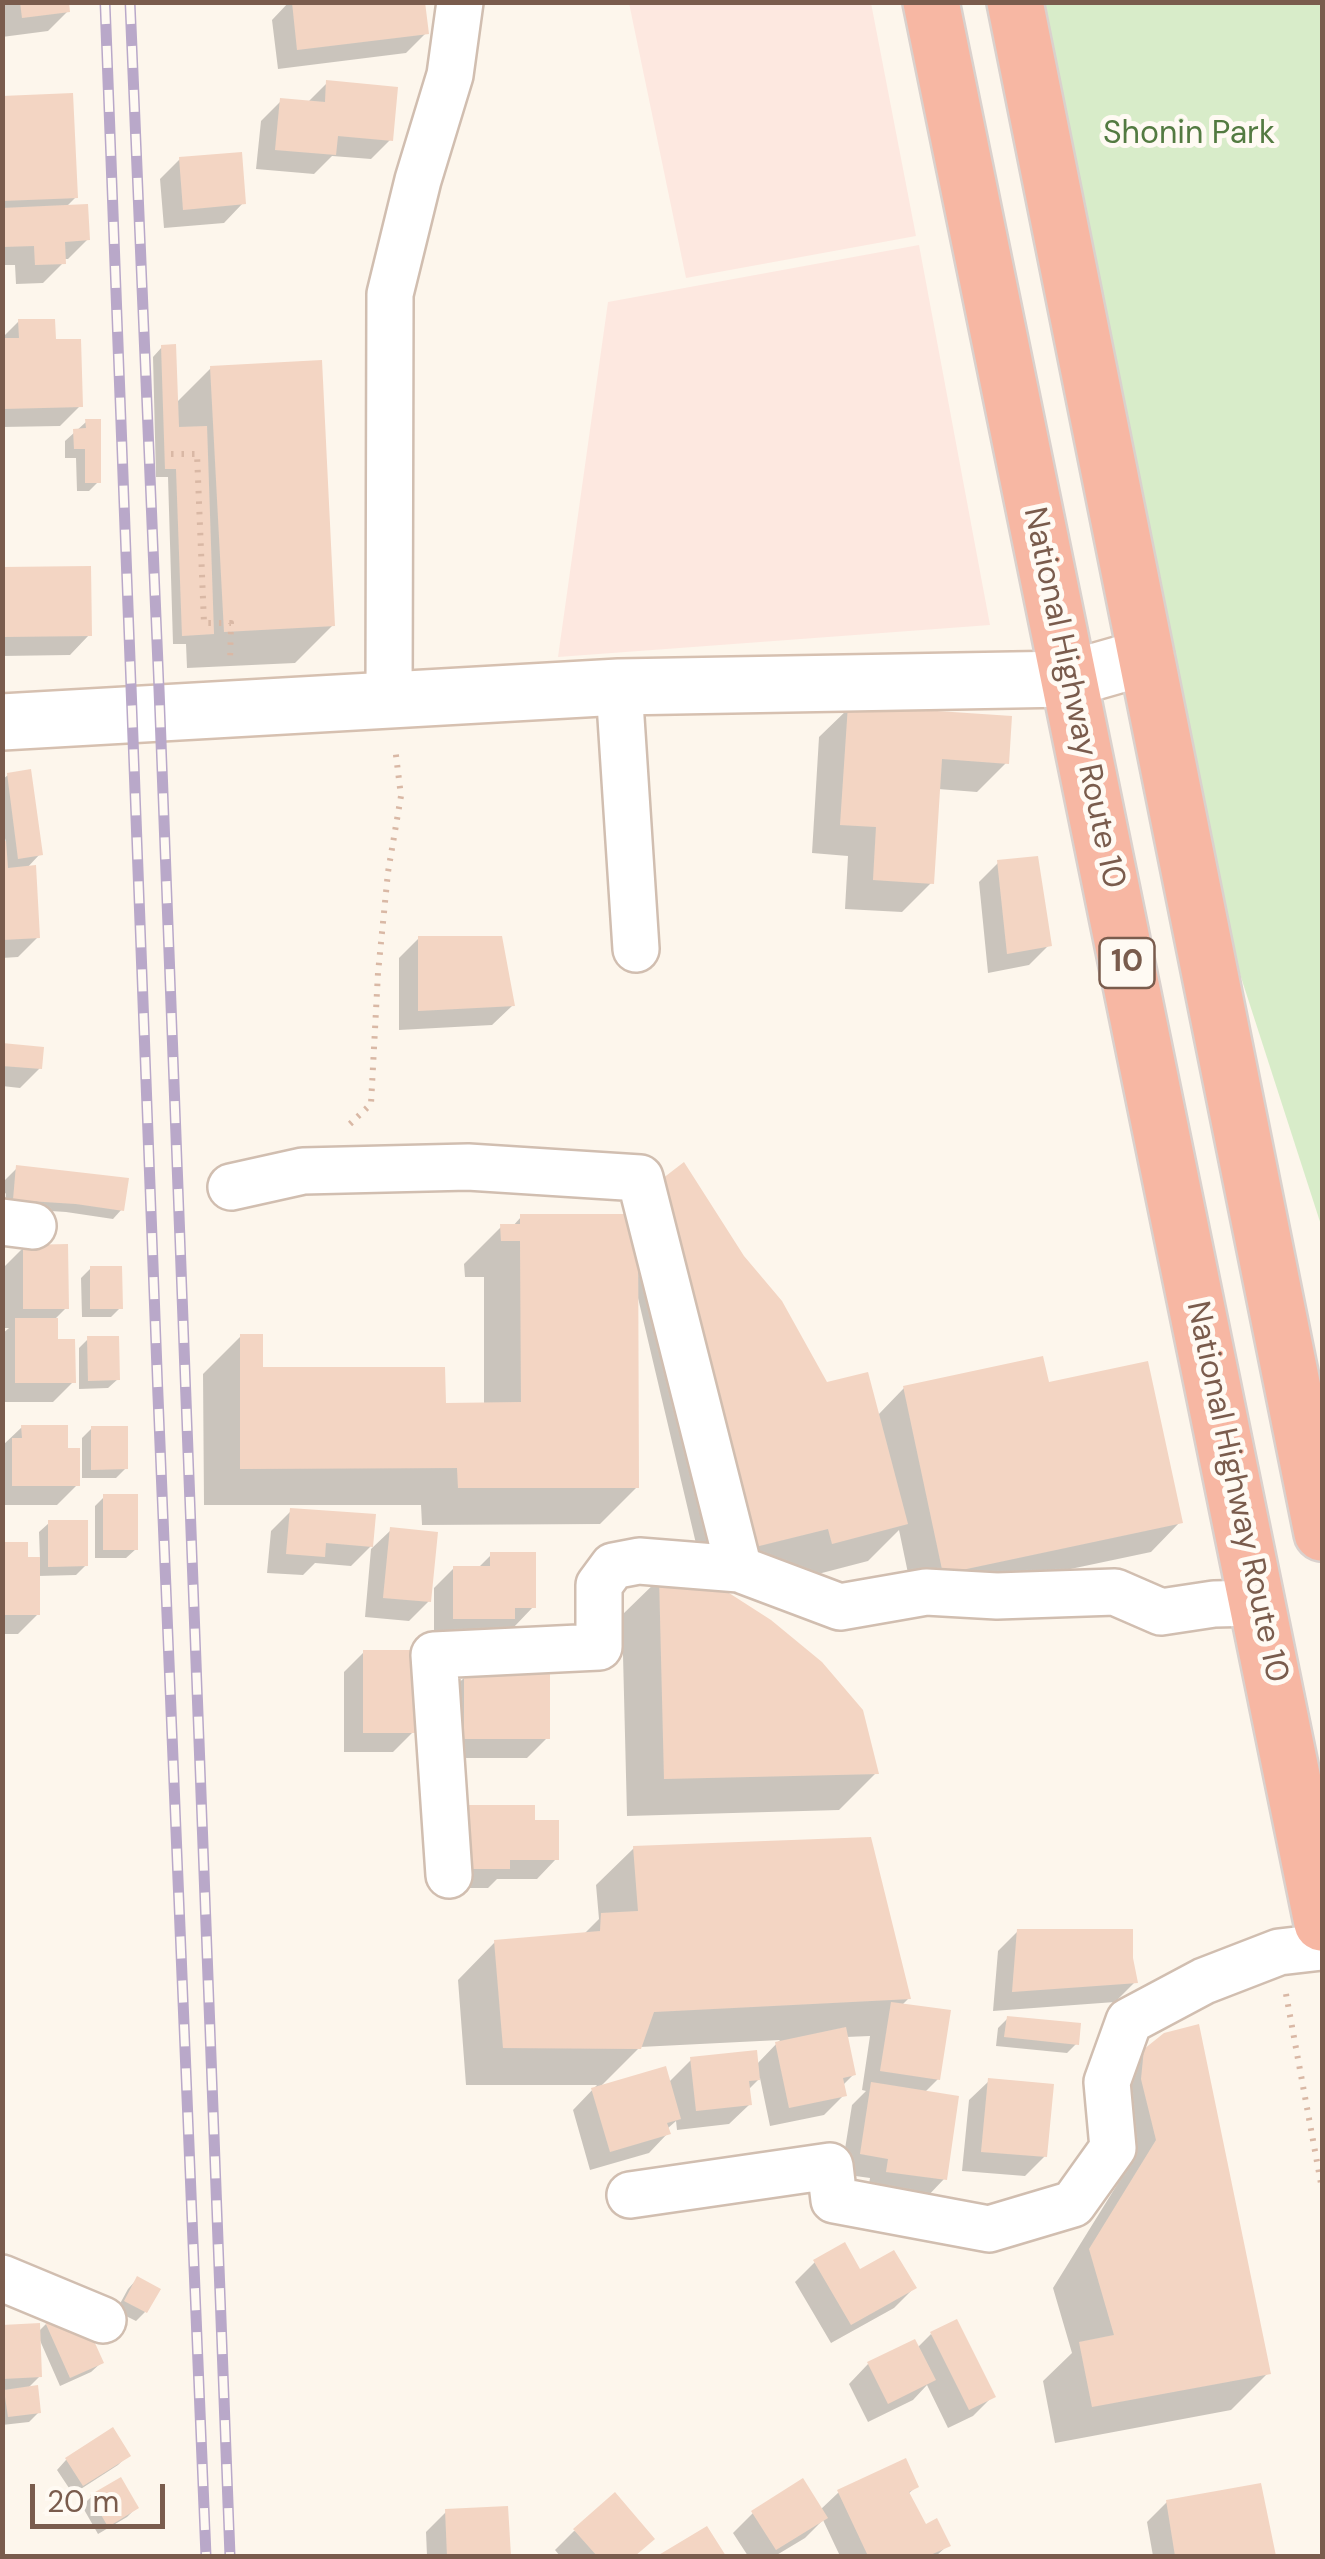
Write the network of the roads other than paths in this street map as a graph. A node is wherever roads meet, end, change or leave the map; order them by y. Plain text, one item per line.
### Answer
1 (460, 2) edge
2 (931, 2) edge
3 (1015, 2) edge
4 (1146, 658) junction
5 (1069, 679) junction
6 (619, 687) junction
7 (390, 700) junction
8 (2, 722) edge
9 (636, 949) dead end
10 (231, 1187) dead end
11 (1322, 1533) edge
12 (738, 1569) junction
13 (1258, 1603) junction
14 (449, 1875) dead end
15 (1322, 1923) edge
16 (1322, 1947) edge
17 (630, 2195) dead end
18 (2, 2278) edge
19 (103, 2320) dead end

1 - 7 street
2 - 5 highway, National Highway Route 10 / 10
3 - 4 highway, 10
4 - 5 street
4 - 11 highway, 10
5 - 6 street
5 - 13 highway, National Highway Route 10 / 10
6 - 7 street
6 - 9 street
7 - 8 street
10 - 12 street
12 - 13 street
12 - 14 street
13 - 15 highway, National Highway Route 10 / 10
16 - 17 street
18 - 19 street

